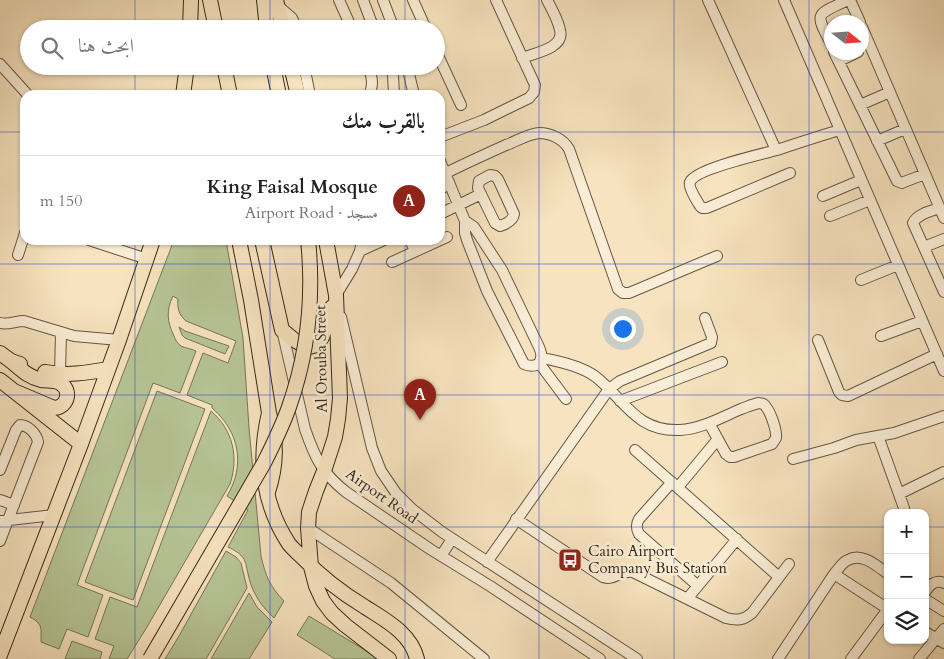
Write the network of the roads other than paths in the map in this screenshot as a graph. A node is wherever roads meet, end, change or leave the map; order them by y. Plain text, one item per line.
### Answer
1 (191, 0) edge
2 (210, 0) edge
3 (264, 0) edge
4 (339, 0) edge
5 (363, 0) edge
6 (383, 0) edge
7 (413, 0) edge
8 (496, 0) edge
9 (548, 0) edge
10 (708, 0) edge
11 (784, 0) edge
12 (849, 0) edge
13 (277, 3) edge
14 (856, 15) edge
15 (190, 20) edge
16 (214, 20) edge
17 (266, 20) edge
18 (281, 20) edge
19 (293, 20) edge
20 (348, 20) edge
21 (371, 20) edge
22 (391, 20) edge
23 (422, 20) edge
24 (824, 30) edge
25 (522, 58) junction
26 (869, 59) edge
27 (838, 60) edge
28 (0, 64) edge
29 (445, 70) edge
30 (186, 75) edge
31 (226, 75) edge
32 (275, 75) edge
33 (296, 75) edge
34 (305, 75) edge
35 (370, 75) edge
36 (393, 75) edge
37 (409, 75) edge
38 (23, 90) edge
39 (184, 90) edge
40 (229, 90) edge
41 (278, 90) edge
42 (305, 90) edge
43 (307, 90) edge
44 (371, 90) edge
45 (394, 90) edge
46 (413, 90) edge
47 (890, 92) junction
48 (461, 105) dead end
49 (860, 105) junction
50 (906, 129) junction
51 (840, 130) junction
52 (445, 135) edge
53 (877, 141) junction
54 (776, 150) junction
55 (445, 173) edge
56 (790, 173) dead end
57 (925, 174) junction
58 (447, 178) junction
59 (861, 180) junction
60 (445, 181) edge
61 (481, 194) junction
62 (823, 196) dead end
63 (870, 200) junction
64 (459, 205) junction
65 (445, 212) edge
66 (942, 213) edge
67 (830, 216) dead end
68 (465, 221) junction
69 (944, 239) edge
70 (21, 245) edge
71 (104, 245) edge
72 (151, 245) edge
73 (240, 245) edge
74 (263, 245) edge
75 (308, 245) edge
76 (327, 245) edge
77 (361, 245) edge
78 (373, 245) edge
79 (412, 245) edge
80 (430, 245) edge
81 (924, 247) junction
82 (360, 251) junction
83 (415, 252) junction
84 (18, 255) dead end
85 (717, 256) dead end
86 (147, 259) junction
87 (392, 262) dead end
88 (496, 262) junction
89 (898, 265) junction
90 (479, 269) junction
91 (861, 280) dead end
92 (944, 292) edge
93 (336, 295) junction
94 (704, 318) dead end
95 (922, 321) junction
96 (0, 324) edge
97 (282, 330) junction
98 (61, 333) junction
99 (881, 336) dead end
100 (119, 340) junction
101 (818, 340) dead end
102 (937, 354) junction
103 (6, 357) edge
104 (540, 360) junction
105 (722, 362) dead end
106 (108, 369) junction
107 (944, 371) edge
108 (60, 374) junction
109 (0, 380) edge
110 (609, 389) junction
111 (14, 391) junction
112 (566, 399) dead end
113 (620, 401) junction
114 (944, 416) edge
115 (709, 423) junction
116 (878, 436) junction
117 (718, 439) junction
118 (81, 444) junction
119 (636, 450) dead end
120 (793, 459) dead end
121 (0, 470) edge
122 (324, 471) junction
123 (944, 472) edge
124 (675, 485) junction
125 (899, 494) junction
126 (0, 500) edge
127 (14, 505) junction
128 (904, 508) dead end
129 (54, 514) junction
130 (516, 519) junction
131 (4, 520) edge
132 (308, 528) junction
133 (452, 539) junction
134 (737, 539) junction
135 (0, 541) edge
136 (441, 556) junction
137 (487, 562) junction
138 (789, 564) dead end
139 (311, 567) junction
140 (501, 571) junction
141 (884, 571) edge
142 (834, 574) junction
143 (779, 577) junction
144 (944, 583) edge
145 (490, 586) junction
146 (698, 586) junction
147 (929, 587) edge
148 (687, 599) junction
149 (929, 602) edge
150 (884, 606) edge
151 (944, 611) edge
152 (884, 614) edge
153 (944, 629) edge
154 (929, 634) edge
155 (940, 641) edge
156 (0, 655) edge
157 (782, 657) edge
158 (418, 658) edge
159 (150, 659) edge
160 (389, 659) edge
161 (484, 659) edge
162 (600, 659) edge
163 (637, 659) edge
164 (851, 659) edge
165 (919, 659) edge

1 - 15 main road
2 - 16 main road
3 - 17 main road
4 - 20 street
5 - 21 street
6 - 22 street
7 - 23 street
8 - 25 street
9 - 25 street
10 - 54 street
11 - 51 street
12 - 14 street
12 - 24 street
13 - 18 main road
13 - 19 street
25 - 52 street
26 - 47 street
27 - 49 street
28 - 38 street
29 - 48 street
30 - 39 main road
31 - 40 main road
32 - 41 main road
33 - 42 main road
34 - 43 street
35 - 44 street
36 - 45 street
37 - 46 street
47 - 49 street
47 - 50 street
49 - 53 street
50 - 53 street
50 - 57 street
51 - 54 street
51 - 59 street
53 - 57 street
54 - 56 street
55 - 58 street
57 - 66 street
58 - 60 street
58 - 64 street
58 - 85 street
59 - 62 street
59 - 63 street
61 - 61 street
61 - 64 street
63 - 67 street
63 - 89 street
64 - 65 street
64 - 68 street
66 - 81 street
68 - 88 street
68 - 90 street
69 - 81 street
70 - 84 street
71 - 86 street
72 - 86 main road
73 - 139 main road
74 - 97 main road, Airport Road
75 - 159 main road, bridge
76 - 93 main road, Airport Road
77 - 82 street
78 - 82 street
79 - 83 street
80 - 83 street
81 - 92 street
82 - 93 street
83 - 87 street
86 - 100 main road
88 - 90 street
88 - 104 street
89 - 91 street
89 - 95 street
90 - 104 street
93 - 97 main road
93 - 122 main road, Al Orouba Street
93 - 133 street, Airport Road
94 - 110 street
95 - 99 street
95 - 102 street
96 - 98 street
97 - 122 street, Airport Road
98 - 100 street
98 - 108 street
100 - 106 main road
101 - 102 street
102 - 107 street
103 - 108 main road
103 - 111 main road
104 - 110 street
104 - 112 street
105 - 113 street
106 - 108 main road
106 - 118 main road
109 - 111 main road
110 - 113 street
110 - 130 street
111 - 118 main road
113 - 115 street
114 - 116 street
115 - 117 street
115 - 117 street
116 - 120 street
116 - 125 street
117 - 124 street
118 - 129 main road
119 - 124 street
121 - 127 street
122 - 132 main road, Al Orouba Street
122 - 136 street, Airport Road
123 - 125 street
124 - 134 street
124 - 146 street
125 - 128 street
126 - 127 street
127 - 131 street
129 - 131 street
129 - 156 main road
130 - 137 street
130 - 148 street
131 - 135 street
132 - 139 main road, Al Orouba Street
132 - 161 street
133 - 136 street
133 - 137 street, Airport Road
134 - 143 street
134 - 146 street
136 - 145 street, Airport Road
137 - 140 street, Airport Road
138 - 143 street
139 - 158 main road
139 - 160 main road, Al Orouba Street
140 - 145 street
140 - 163 street, Airport Road
141 - 142 street
142 - 150 street
142 - 157 street
143 - 148 street
144 - 147 street
145 - 162 street, Airport Road
146 - 148 street
149 - 151 street
152 - 164 street
153 - 155 street
154 - 155 street
155 - 165 street

